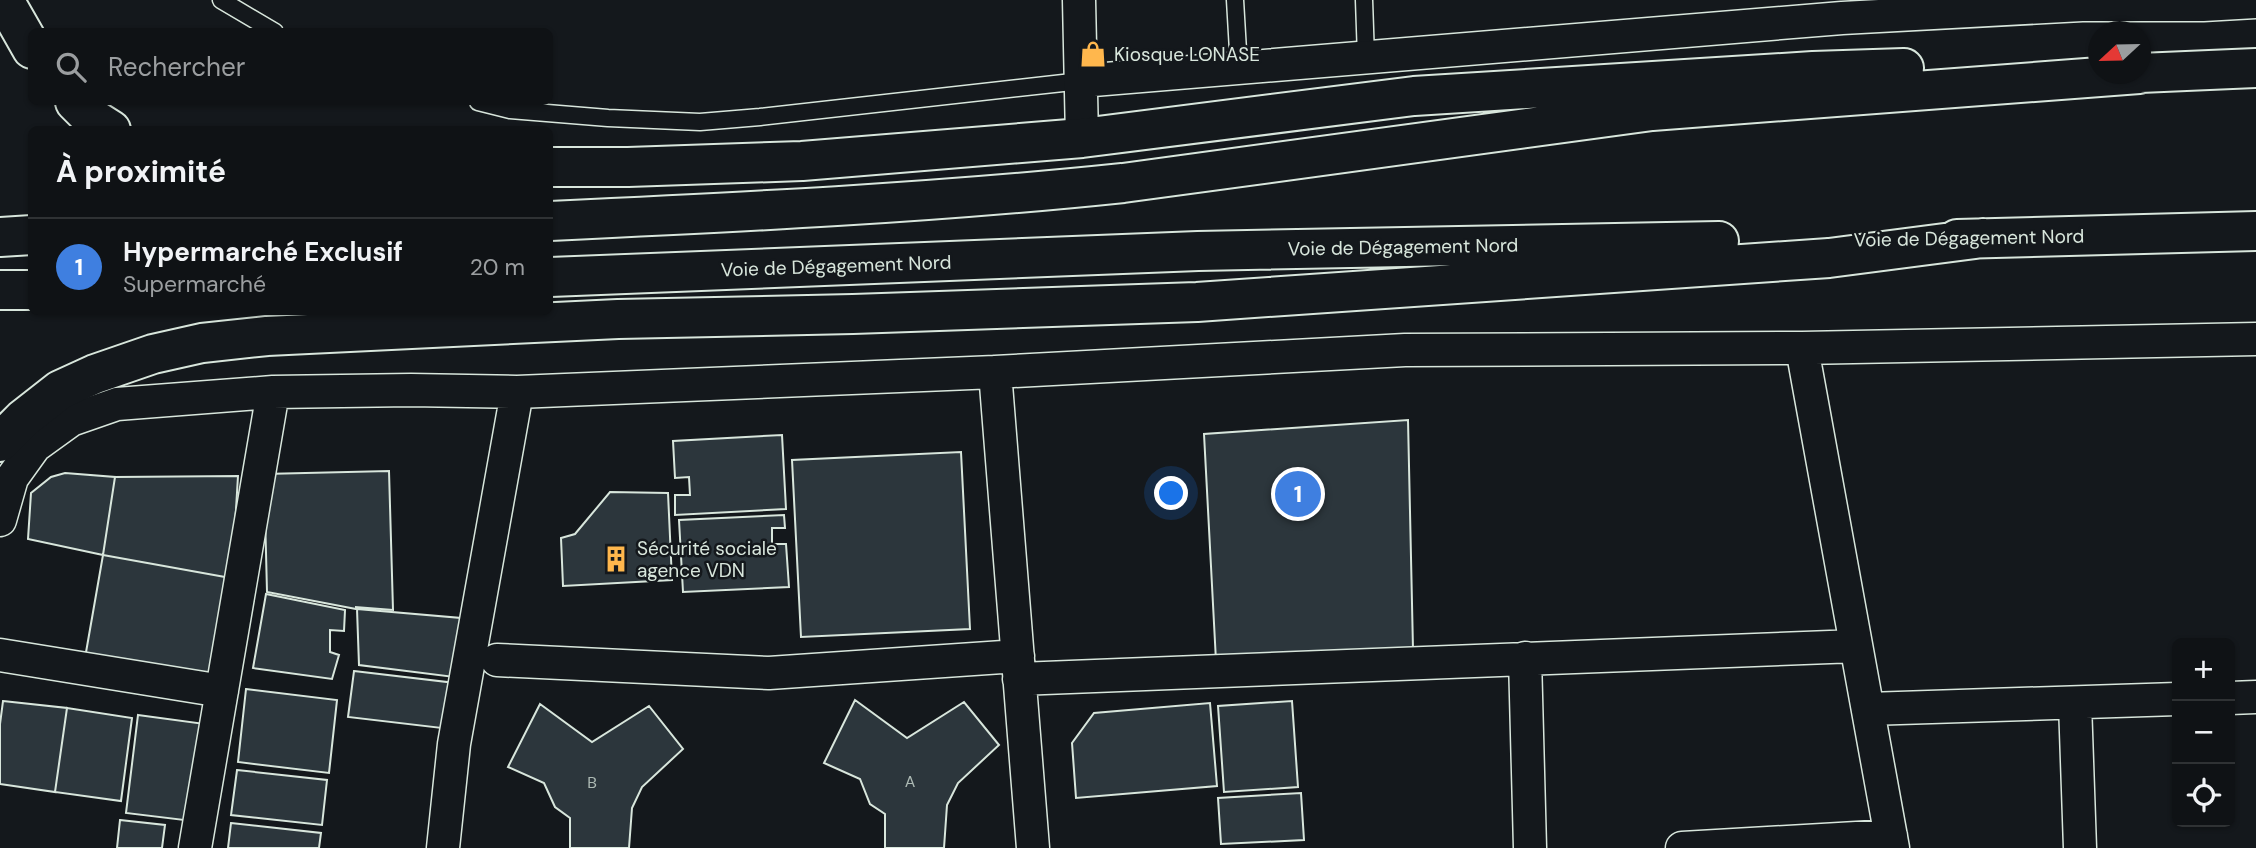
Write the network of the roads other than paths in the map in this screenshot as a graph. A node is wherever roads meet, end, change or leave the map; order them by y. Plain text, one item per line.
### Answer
1 (4, 0) edge
2 (221, 0) edge
3 (1079, 0) edge
4 (1235, 0) edge
5 (1364, 0) edge
6 (2256, 2) edge
7 (2082, 3) edge
8 (1843, 9) edge
9 (268, 28) edge
10 (28, 42) edge
11 (1366, 58) junction
12 (1239, 68) junction
13 (2256, 68) edge
14 (2088, 72) edge
15 (2151, 73) edge
16 (2088, 76) edge
17 (1081, 81) junction
18 (78, 105) edge
19 (490, 105) edge
20 (105, 126) edge
21 (1082, 138) junction
22 (553, 167) edge
23 (553, 221) edge
24 (2256, 231) edge
25 (28, 235) edge
26 (0, 237) edge
27 (1983, 238) junction
28 (553, 277) edge
29 (0, 290) edge
30 (28, 290) edge
31 (2256, 339) edge
32 (1802, 348) junction
33 (996, 372) junction
34 (273, 392) junction
35 (517, 393) junction
36 (0, 442) edge
37 (0, 520) edge
38 (1856, 646) junction
39 (0, 655) edge
40 (1525, 658) junction
41 (497, 660) dead end
42 (1018, 667) junction
43 (222, 691) junction
44 (2256, 697) edge
45 (2235, 698) edge
46 (2172, 699) edge
47 (2075, 703) junction
48 (1868, 709) junction
49 (1892, 842) edge
50 (195, 848) edge
51 (443, 848) edge
52 (1033, 848) edge
53 (1530, 848) edge
54 (1682, 848) edge
55 (2080, 848) edge

1 - 10 highway
2 - 9 lane
3 - 17 street
4 - 12 lane
5 - 11 lane
6 - 7 street
7 - 8 street
8 - 11 street
11 - 12 street
12 - 17 street
13 - 15 highway
14 - 21 highway
16 - 23 highway
17 - 19 lane
17 - 21 street
18 - 20 highway
21 - 22 highway
24 - 27 highway, Voie de Dégagement Nord
25 - 26 highway
27 - 28 highway, Voie de Dégagement Nord
27 - 36 highway
29 - 30 highway
31 - 32 street
32 - 33 street
32 - 38 street
33 - 35 street
33 - 42 street
34 - 35 street
34 - 37 street
34 - 43 street
35 - 51 street
38 - 40 street
38 - 48 street
39 - 43 street
40 - 42 street
40 - 53 street
41 - 42 street
42 - 52 street
43 - 50 street
44 - 45 street
46 - 47 street
47 - 48 street
47 - 55 street
48 - 49 street
49 - 54 street

